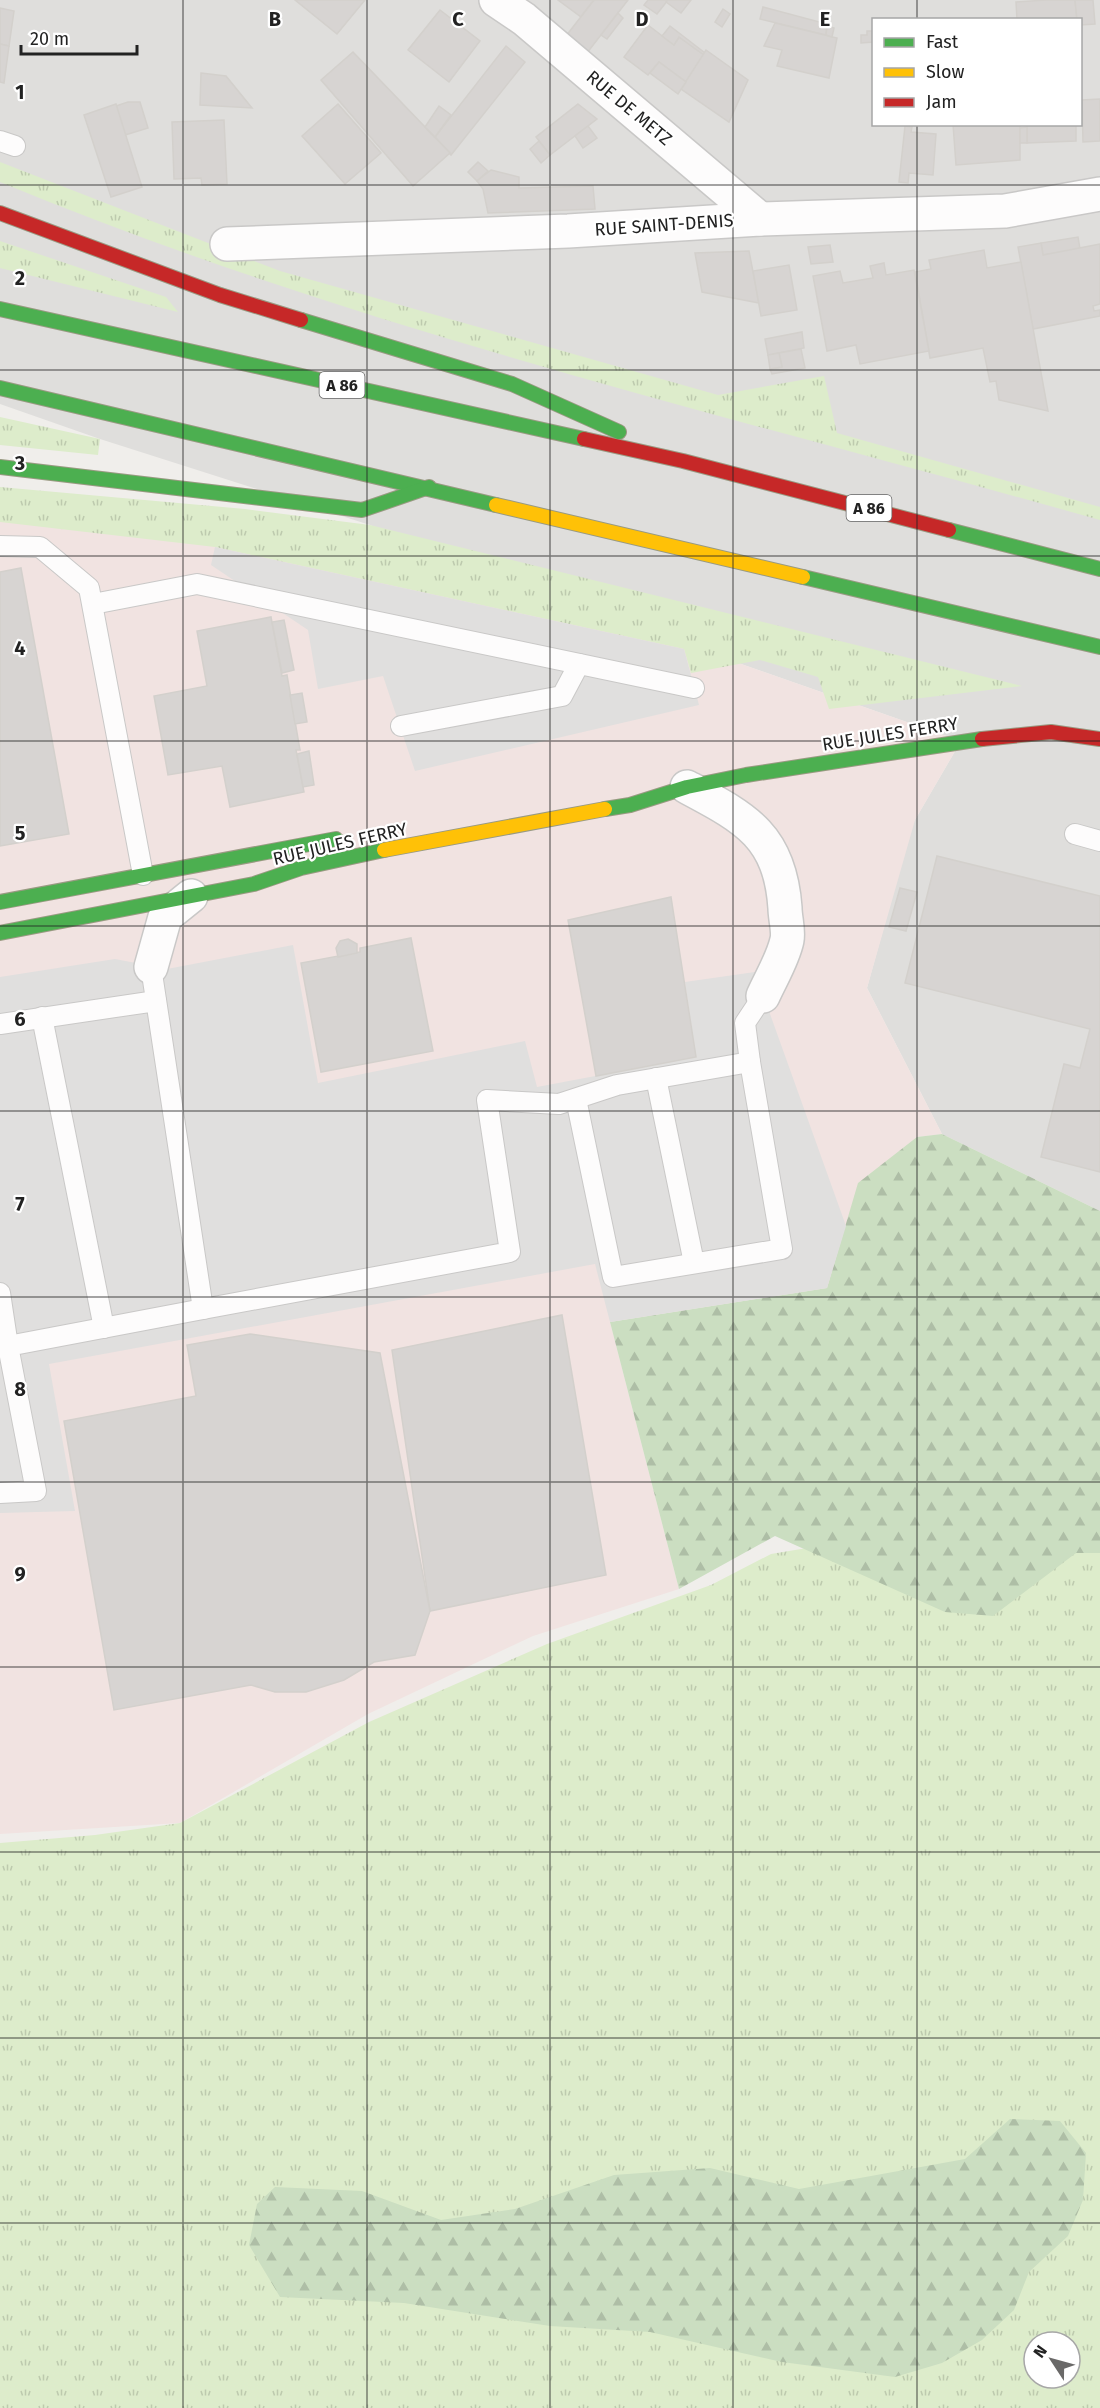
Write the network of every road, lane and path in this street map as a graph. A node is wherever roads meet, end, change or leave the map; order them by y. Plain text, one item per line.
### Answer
1 (496, 0) edge
2 (1100, 194) edge
3 (0, 213) edge
4 (760, 219) junction
5 (227, 244) dead end
6 (0, 309) edge
7 (0, 388) edge
8 (684, 461) junction
9 (0, 467) edge
10 (429, 487) junction
11 (0, 546) edge
12 (1100, 569) edge
13 (93, 604) junction
14 (1100, 647) edge
15 (579, 664) junction
16 (694, 688) dead end
17 (401, 726) dead end
18 (1100, 739) edge
19 (647, 786) dead end
20 (687, 787) junction
21 (1075, 834) dead end
22 (349, 836) dead end
23 (1100, 841) edge
24 (143, 875) junction
25 (191, 896) junction
26 (0, 902) edge
27 (109, 912) junction
28 (0, 933) edge
29 (151, 967) junction
30 (763, 996) joint
31 (156, 1001) junction
32 (42, 1017) junction
33 (0, 1024) edge
34 (750, 1062) junction
35 (657, 1078) junction
36 (576, 1099) junction
37 (694, 1263) junction
38 (0, 1293) edge
39 (203, 1309) junction
40 (105, 1328) junction
41 (8, 1346) junction
42 (0, 1493) edge

1 - 4 street, RUE DE METZ
2 - 4 street, RUE SAINT-DENIS
3 - 8 main road
4 - 5 street, RUE SAINT-DENIS
6 - 8 main road, A 86
7 - 10 main road
8 - 12 main road, A 86
9 - 10 main road
10 - 14 main road
11 - 13 lane
13 - 15 lane
13 - 24 lane
15 - 16 lane
15 - 17 lane
18 - 20 main road, RUE JULES FERRY
19 - 20 main road, RUE JULES FERRY
20 - 25 main road, RUE JULES FERRY
20 - 30 street
21 - 23 lane
22 - 24 main road, RUE JULES FERRY
24 - 26 main road, RUE JULES FERRY
25 - 27 main road, RUE JULES FERRY
25 - 29 street
27 - 28 main road, RUE JULES FERRY
27 - 29 street
29 - 31 lane
30 - 34 lane
31 - 32 lane
31 - 39 lane
32 - 33 lane
32 - 40 lane
34 - 35 lane
34 - 37 lane
35 - 36 lane
35 - 37 lane
36 - 37 lane
36 - 39 lane
38 - 41 lane
39 - 40 lane
40 - 41 lane
41 - 42 lane

